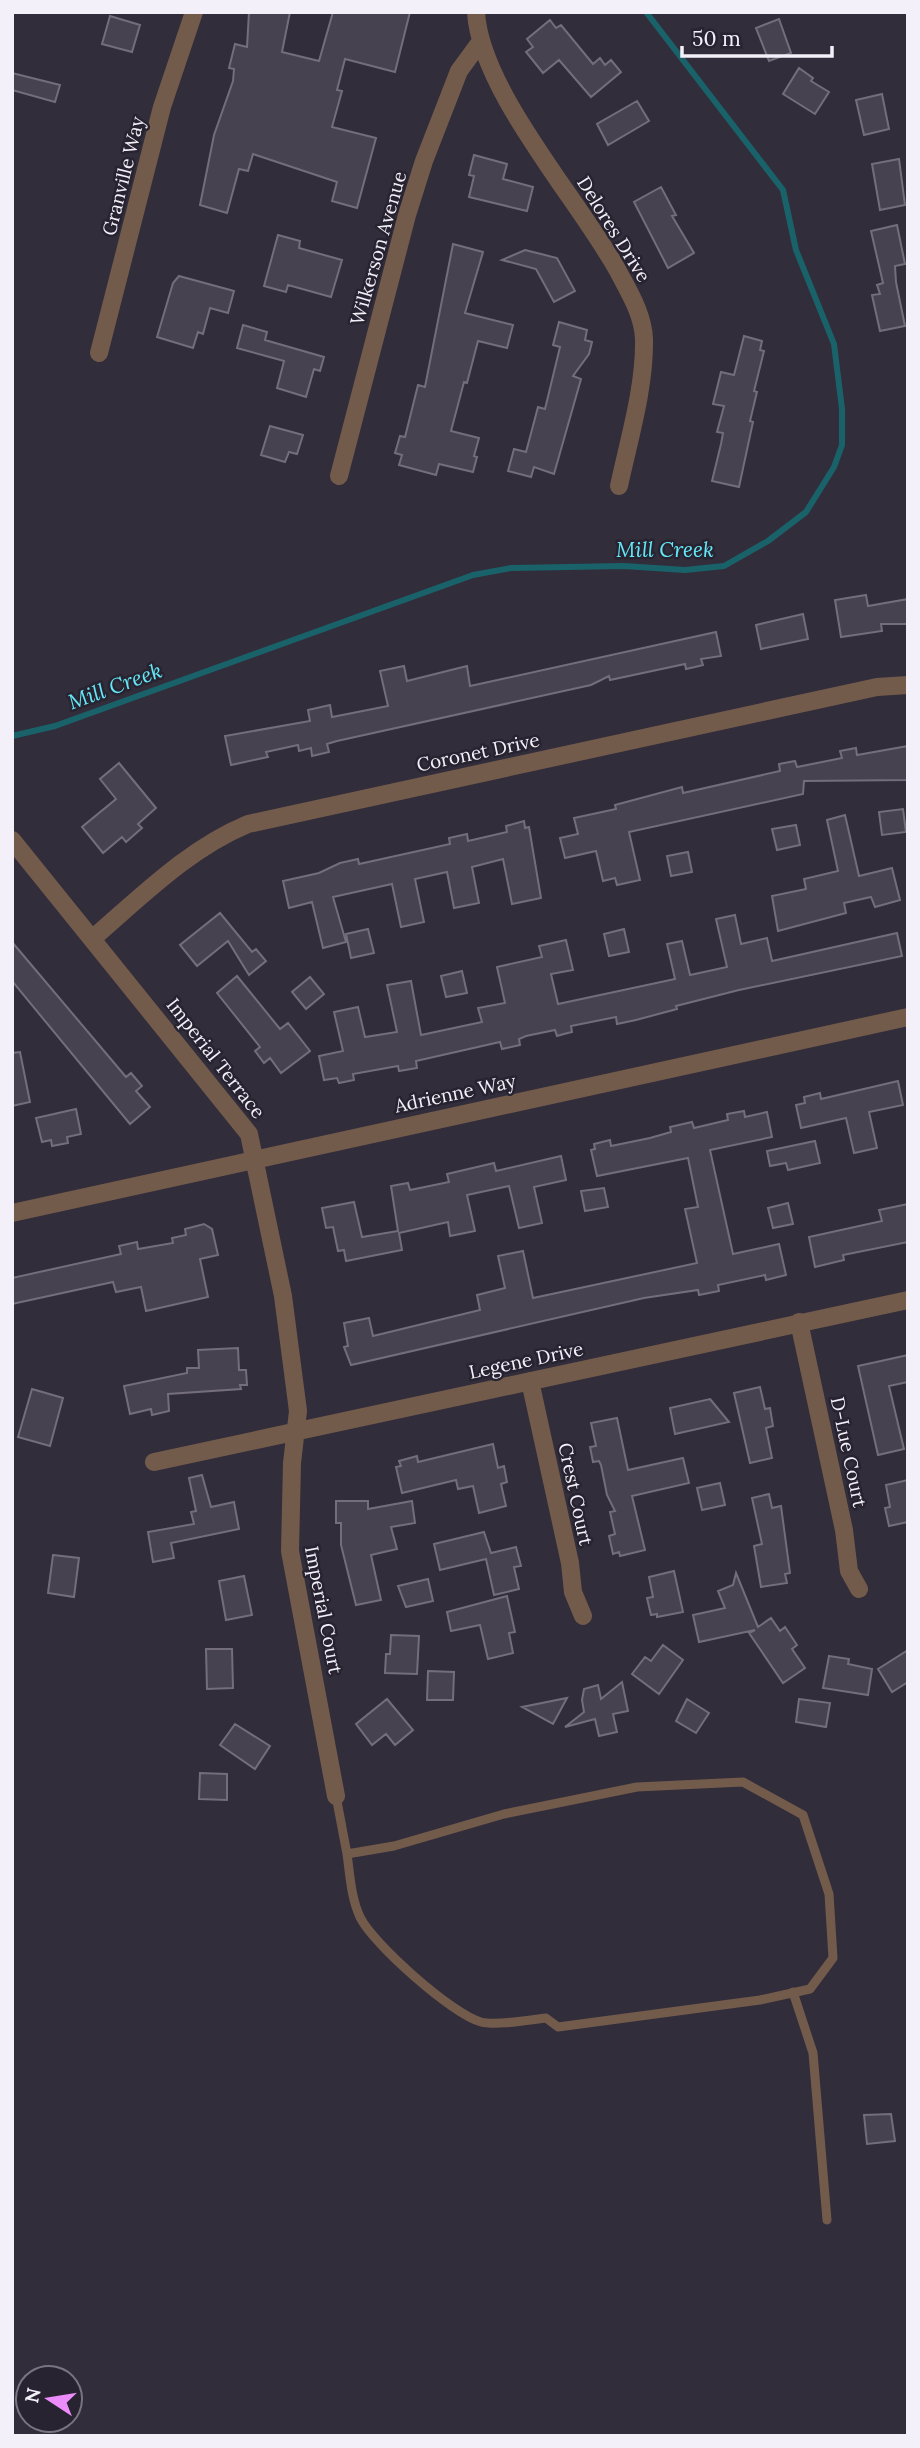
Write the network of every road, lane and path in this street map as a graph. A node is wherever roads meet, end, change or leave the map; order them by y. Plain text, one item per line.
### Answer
1 (194, 12) edge
2 (476, 12) edge
3 (481, 41) junction
4 (99, 353) dead end
5 (339, 476) dead end
6 (619, 486) dead end
7 (908, 685) edge
8 (12, 840) edge
9 (93, 938) junction
10 (908, 1017) edge
11 (255, 1157) junction
12 (12, 1213) edge
13 (908, 1300) edge
14 (799, 1322) junction
15 (530, 1381) junction
16 (296, 1430) junction
17 (154, 1462) dead end
18 (859, 1589) dead end
19 (583, 1616) dead end
20 (337, 1796) joint
21 (347, 1854) junction
22 (793, 1992) junction
23 (827, 2220) dead end

1 - 4 street, Granville Way
2 - 3 street, Delores Drive
3 - 5 street, Wilkerson Avenue
3 - 6 street, Delores Drive
7 - 9 street, Coronet Drive
8 - 9 street, Imperial Terrace
9 - 11 street, Imperial Terrace
10 - 11 street, Adrienne Way
11 - 12 street, Adrienne Way
11 - 16 street, Imperial Terrace
13 - 14 street, Legene Drive
14 - 15 street, Legene Drive
14 - 18 street, D-Lue Court
15 - 16 street, Legene Drive
15 - 19 street, Crest Court
16 - 17 street, Legene Drive
16 - 20 street, Imperial Court
20 - 21 lane
21 - 22 lane
21 - 22 lane
22 - 23 lane

